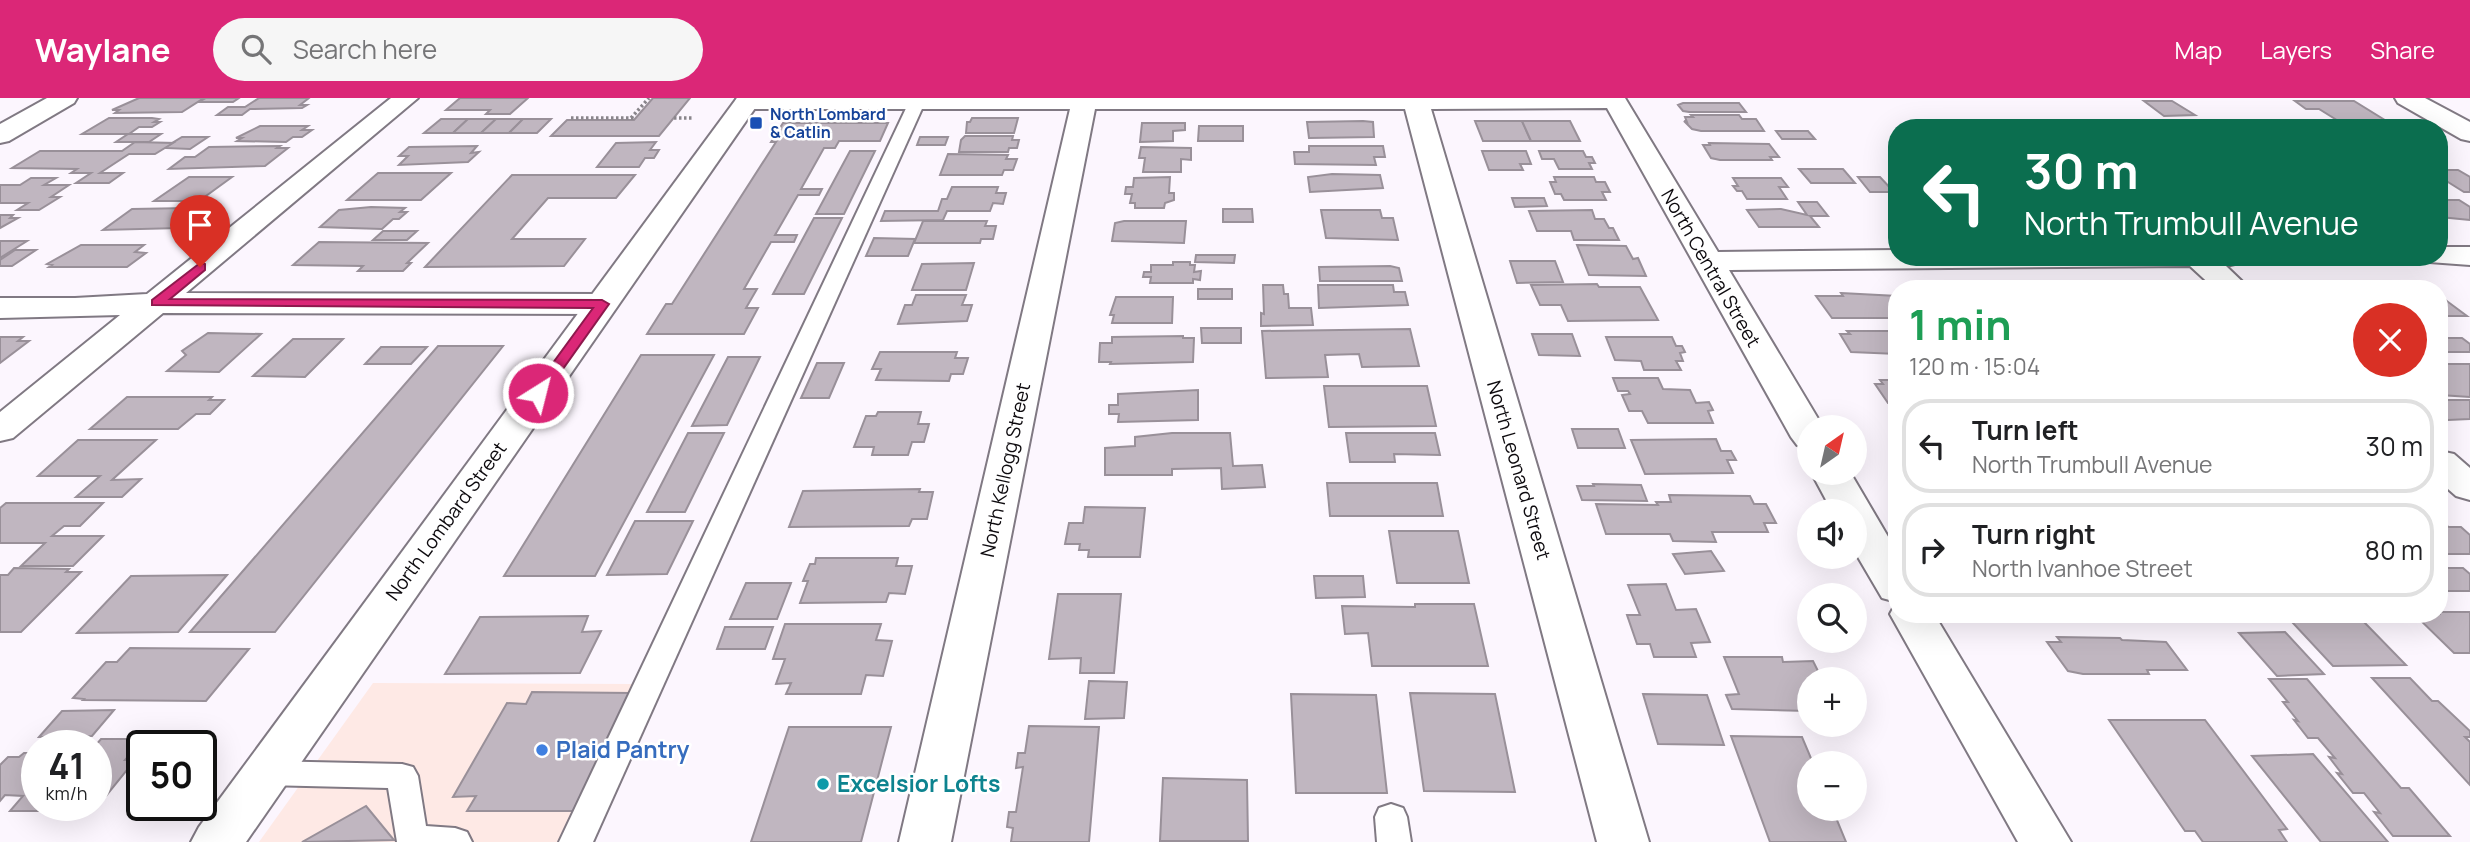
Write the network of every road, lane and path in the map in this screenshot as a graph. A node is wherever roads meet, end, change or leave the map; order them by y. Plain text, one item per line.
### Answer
1 (65, 98) edge
2 (406, 98) edge
3 (649, 98) edge
4 (2407, 98) edge
5 (1415, 99) edge
6 (1613, 99) edge
7 (749, 100) edge
8 (1085, 100) edge
9 (917, 102) junction
10 (571, 118) dead end
11 (674, 118) dead end
12 (699, 118) dead end
13 (2445, 119) edge
14 (2448, 121) edge
15 (2470, 133) edge
16 (0, 135) edge
17 (2448, 256) edge
18 (2470, 256) edge
19 (1888, 260) edge
20 (1707, 261) junction
21 (2207, 266) edge
22 (2224, 280) edge
23 (156, 303) junction
24 (602, 304) junction
25 (0, 308) edge
26 (1797, 415) edge
27 (0, 430) edge
28 (2448, 470) edge
29 (2470, 488) edge
30 (1867, 537) edge
31 (1888, 573) edge
32 (1917, 623) edge
33 (265, 773) junction
34 (217, 842) edge
35 (455, 842) edge
36 (576, 842) edge
37 (925, 842) edge
38 (1623, 842) edge
39 (2045, 842) edge

1 - 16 street
2 - 23 street
3 - 10 path
4 - 13 street
5 - 6 street
5 - 8 street
5 - 38 street, North Leonard Street
6 - 20 street, North Central Street
7 - 9 street
7 - 24 street, North Lombard Street
8 - 9 street
8 - 37 street, North Kellogg Street
9 - 36 lane
11 - 12 path
14 - 15 street
17 - 18 street
19 - 20 street
20 - 26 street, North Central Street
21 - 22 street
23 - 24 street
23 - 25 street
23 - 27 street
24 - 33 street, North Lombard Street
28 - 29 street
30 - 31 street
32 - 39 street
33 - 34 street, North Lombard Street
33 - 35 lane

